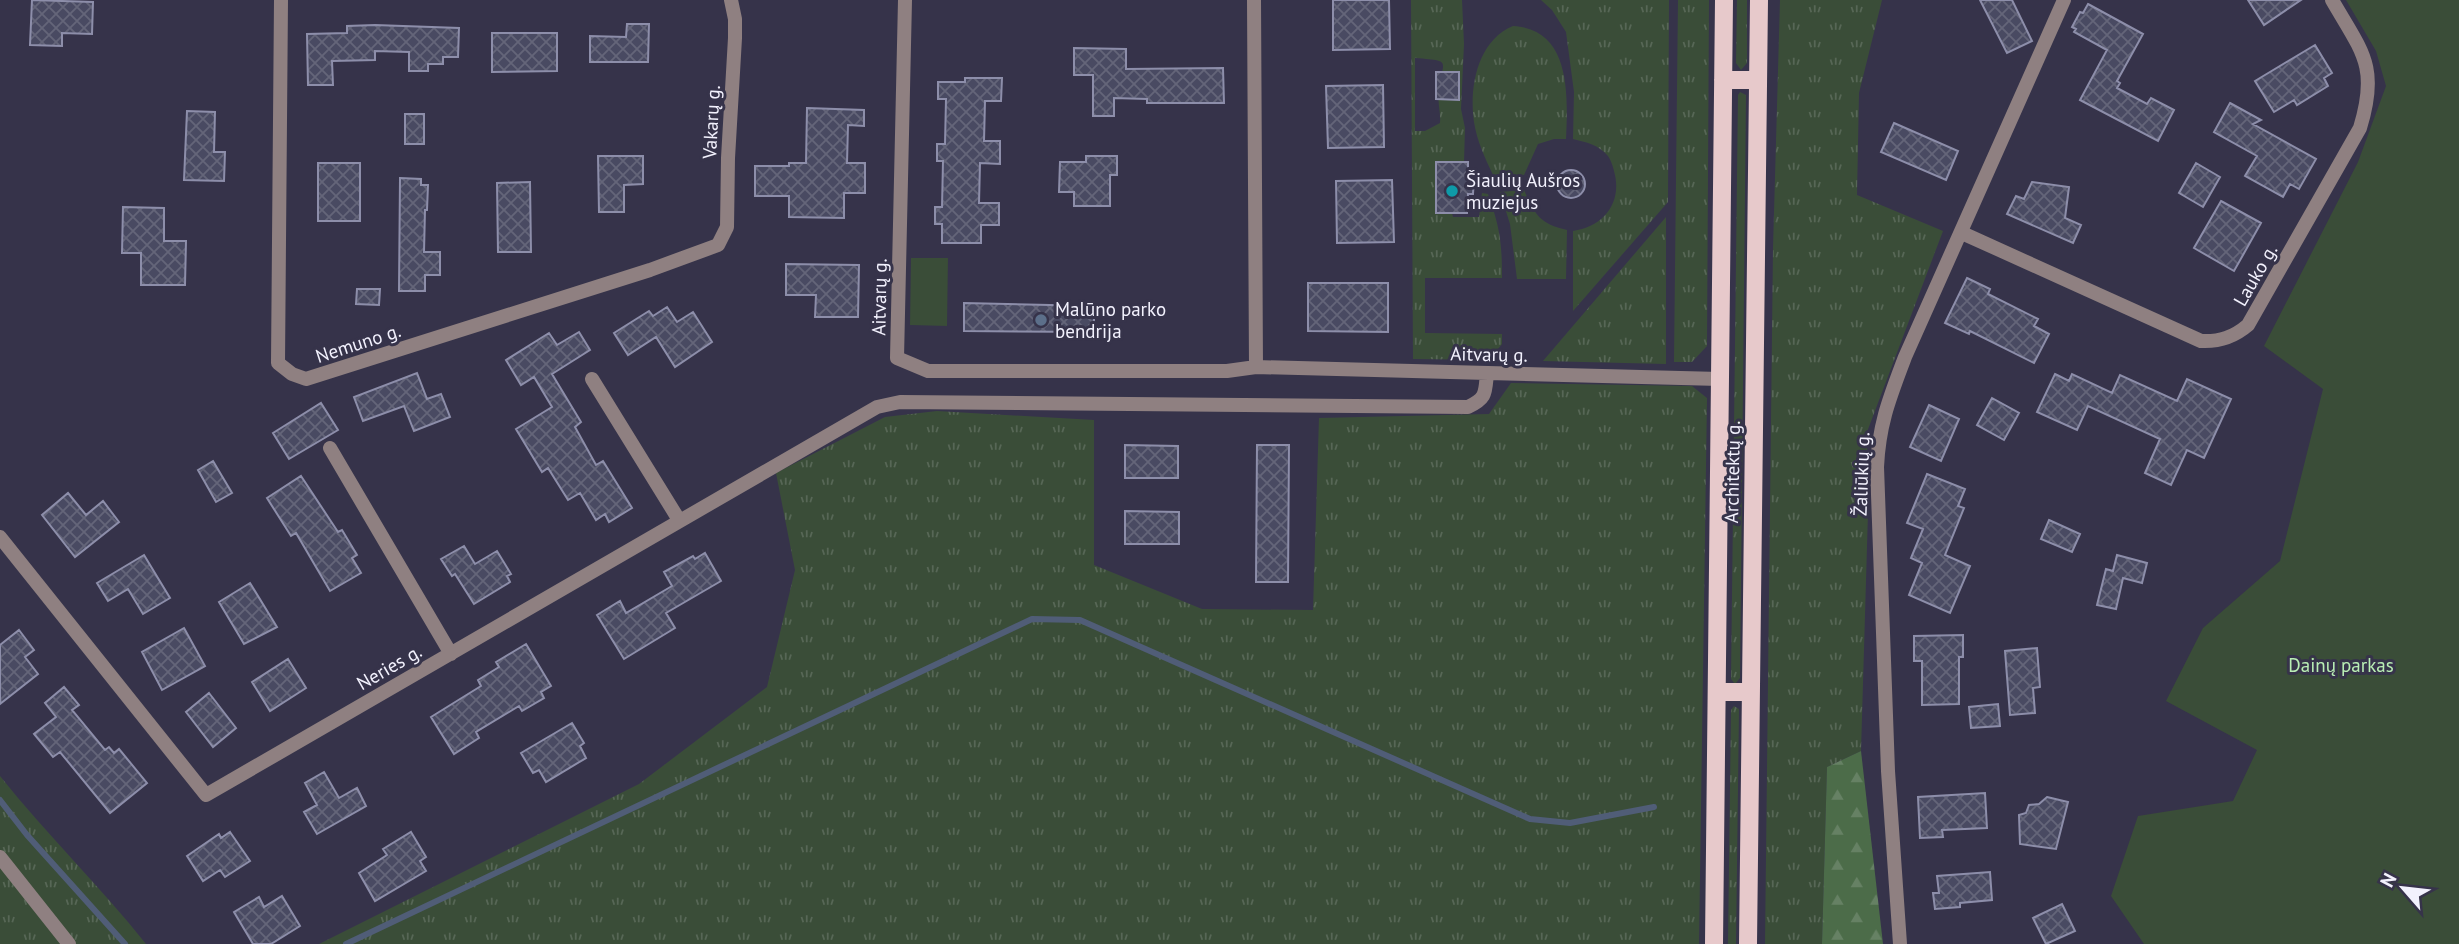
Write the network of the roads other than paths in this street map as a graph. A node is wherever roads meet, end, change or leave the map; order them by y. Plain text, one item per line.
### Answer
1 (281, 0) edge
2 (731, 0) edge
3 (905, 0) edge
4 (1254, 0) edge
5 (1724, 0) edge
6 (1759, 0) edge
7 (2064, 0) edge
8 (2332, 0) edge
9 (1723, 80) junction
10 (1758, 80) junction
11 (1962, 233) junction
12 (718, 245) joint
13 (1256, 367) junction
14 (1487, 373) junction
15 (592, 379) dead end
16 (1720, 379) junction
17 (330, 448) dead end
18 (679, 520) junction
19 (0, 537) edge
20 (452, 654) junction
21 (1717, 692) junction
22 (1750, 692) junction
23 (0, 857) edge
24 (69, 944) edge
25 (1714, 944) edge
26 (1748, 944) edge
27 (1900, 944) edge

1 - 12 street, Nemuno g.
2 - 12 street, Vakarų g.
3 - 13 street, Aitvarų g.
4 - 13 street
5 - 9 main road, Architektų g.
6 - 10 main road, Architektų g.
7 - 11 street, Žaliūkių g.
8 - 11 street, Lauko g.
9 - 10 main road
9 - 16 main road, Architektų g.
10 - 22 main road, Architektų g.
11 - 27 street, Žaliūkių g.
13 - 14 street, Aitvarų g.
14 - 16 street, Aitvarų g.
14 - 18 street, Neries g.
15 - 18 street
16 - 21 main road, Architektų g.
17 - 20 street
18 - 20 street, Neries g.
19 - 20 street, Neries g.
21 - 22 main road
21 - 25 main road, Architektų g.
22 - 26 main road, Architektų g.
23 - 24 street

